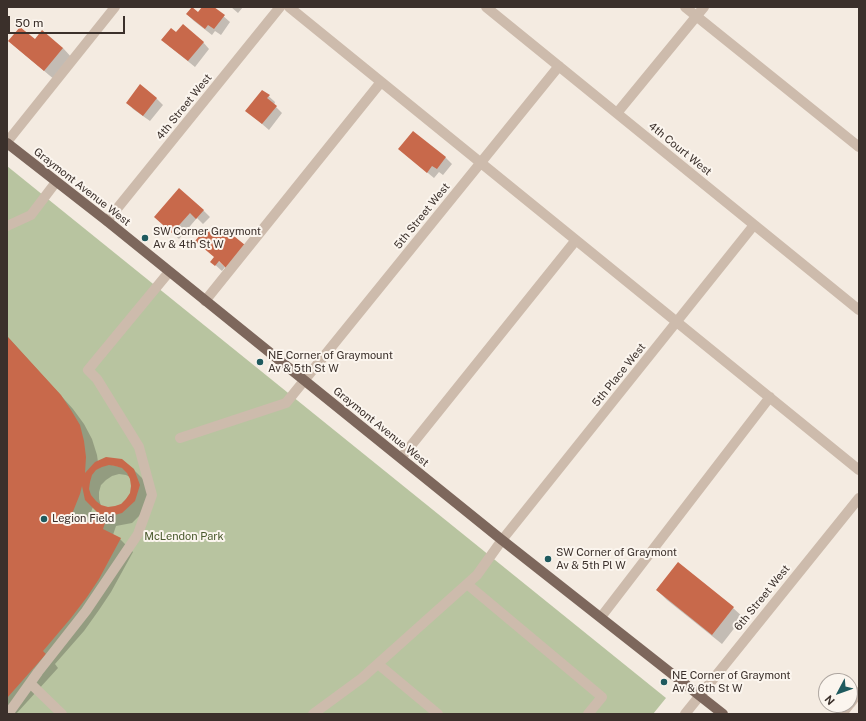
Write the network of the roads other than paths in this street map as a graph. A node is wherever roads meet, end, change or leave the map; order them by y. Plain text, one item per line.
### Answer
1 (115, 7) edge
2 (280, 7) edge
3 (289, 7) edge
4 (486, 7) edge
5 (685, 7) edge
6 (704, 7) edge
7 (696, 16) junction
8 (559, 66) junction
9 (381, 82) junction
10 (617, 113) junction
11 (7, 143) edge
12 (859, 147) edge
13 (481, 162) junction
14 (56, 182) junction
15 (107, 221) junction
16 (754, 225) junction
17 (7, 226) edge
18 (576, 240) junction
19 (170, 272) junction
20 (205, 301) junction
21 (859, 310) edge
22 (677, 322) junction
23 (304, 381) junction
24 (770, 397) junction
25 (180, 438) dead end
26 (401, 458) junction
27 (859, 470) edge
28 (859, 498) edge
29 (502, 540) junction
30 (467, 584) junction
31 (601, 617) junction
32 (378, 664) junction
33 (30, 683) junction
34 (700, 695) junction
35 (8, 714) edge
36 (62, 714) edge
37 (313, 714) edge
38 (438, 714) edge
39 (588, 714) edge
40 (685, 714) edge
41 (723, 714) edge

1 - 11 street
2 - 15 street, 4th Street West
3 - 9 street
4 - 8 street, 4th Court West
5 - 7 street
6 - 7 street
7 - 10 street
7 - 12 street
8 - 10 street, 4th Court West
8 - 13 street, 5th Street West
9 - 13 street
9 - 20 street
10 - 16 street, 4th Court West
11 - 14 main road, Graymont Avenue West
13 - 18 street
13 - 23 street, 5th Street West
14 - 15 main road, Graymont Avenue West
14 - 17 street
15 - 19 main road, Graymont Avenue West
16 - 21 street, 4th Court West
16 - 22 street, 5th Place West
18 - 22 street
18 - 26 street
19 - 20 main road, Graymont Avenue West
19 - 33 street
20 - 23 main road, Graymont Avenue West
22 - 24 street
22 - 29 street, 5th Place West
23 - 25 street, 5th Street West
23 - 26 main road, Graymont Avenue West
24 - 27 street
24 - 31 street
26 - 29 main road, Graymont Avenue West
28 - 34 street, 6th Street West
29 - 30 street, 5th Place West
29 - 31 main road, Graymont Avenue West
30 - 32 street, 5th Place West
30 - 39 street
31 - 34 main road, Graymont Avenue West
32 - 37 street, 5th Place West
32 - 38 street
33 - 35 street
33 - 36 street
34 - 40 street, 6th Street West
34 - 41 main road, Graymont Avenue West

